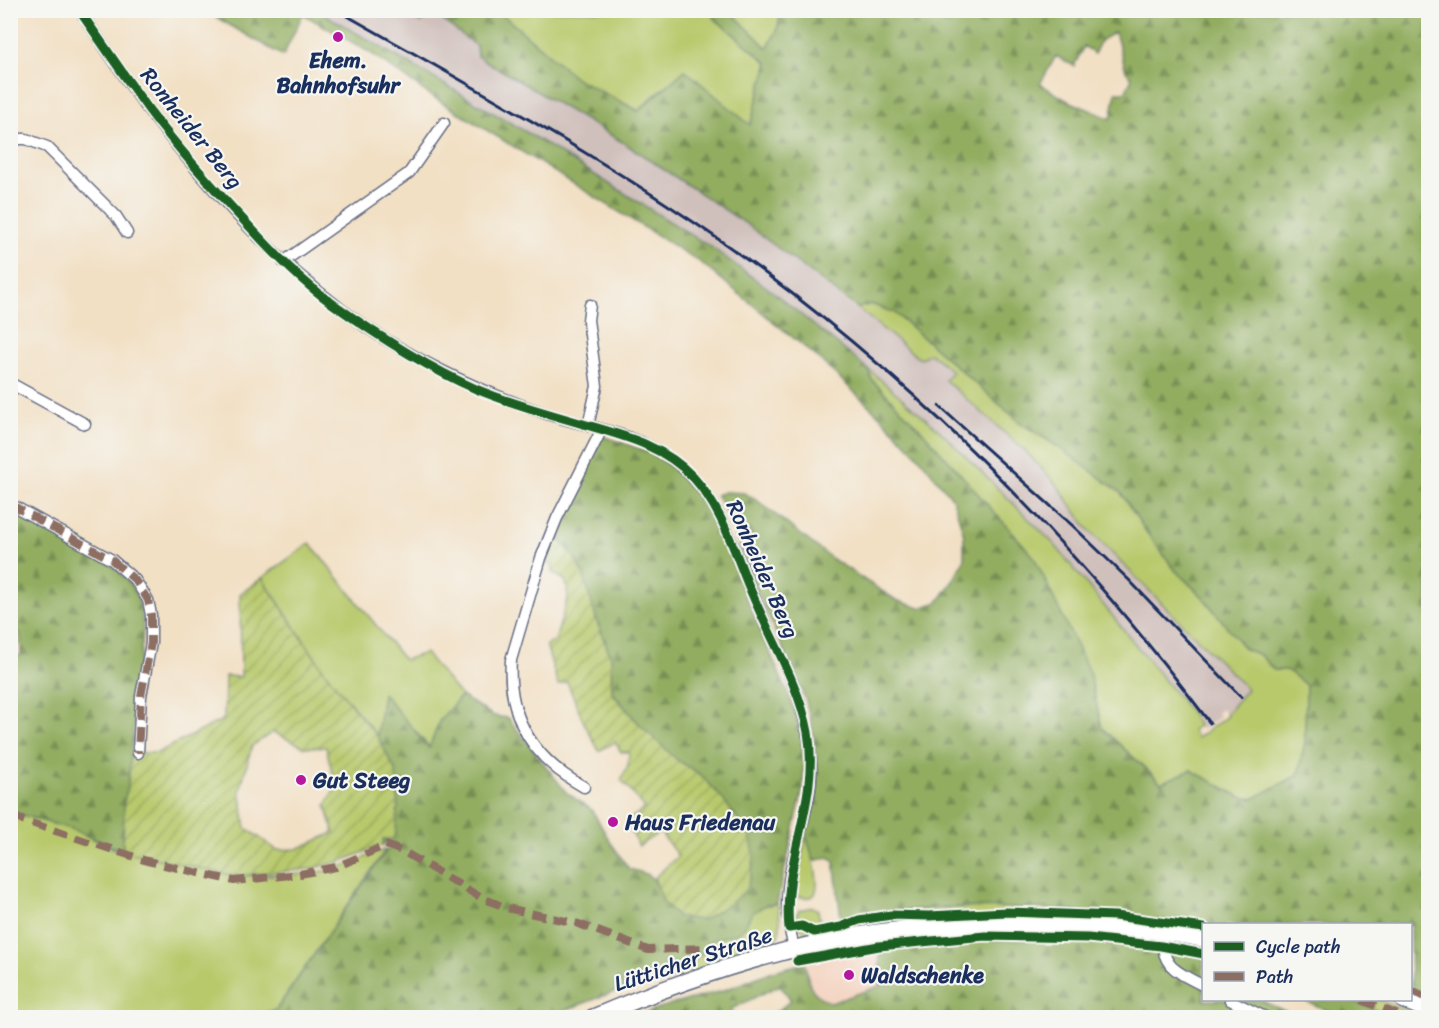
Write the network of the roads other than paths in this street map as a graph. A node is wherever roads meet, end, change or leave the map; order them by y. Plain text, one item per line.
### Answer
1 (79, 10) edge
2 (444, 123) dead end
3 (10, 139) edge
4 (127, 233) dead end
5 (283, 262) junction
6 (590, 305) dead end
7 (10, 382) edge
8 (85, 424) dead end
9 (588, 426) junction
10 (602, 429) junction
11 (10, 504) edge
12 (138, 753) dead end
13 (584, 787) dead end
14 (1163, 932) junction
15 (1202, 939) edge
16 (794, 950) junction
17 (1202, 985) edge
18 (1234, 1001) edge
19 (1408, 1001) edge
20 (1428, 1010) edge
21 (592, 1017) edge
22 (1267, 1017) edge

1 - 5 street, Ronheider Berg
2 - 5 street
3 - 4 street
5 - 9 street, Ronheider Berg
6 - 9 street
7 - 8 street
9 - 10 street, Ronheider Berg
10 - 13 street
10 - 16 street, Ronheider Berg
11 - 12 street
14 - 15 main road, Lütticher Straße
14 - 16 main road, Lütticher Straße
14 - 17 street
16 - 21 main road, Lütticher Straße
18 - 22 street
19 - 20 main road

